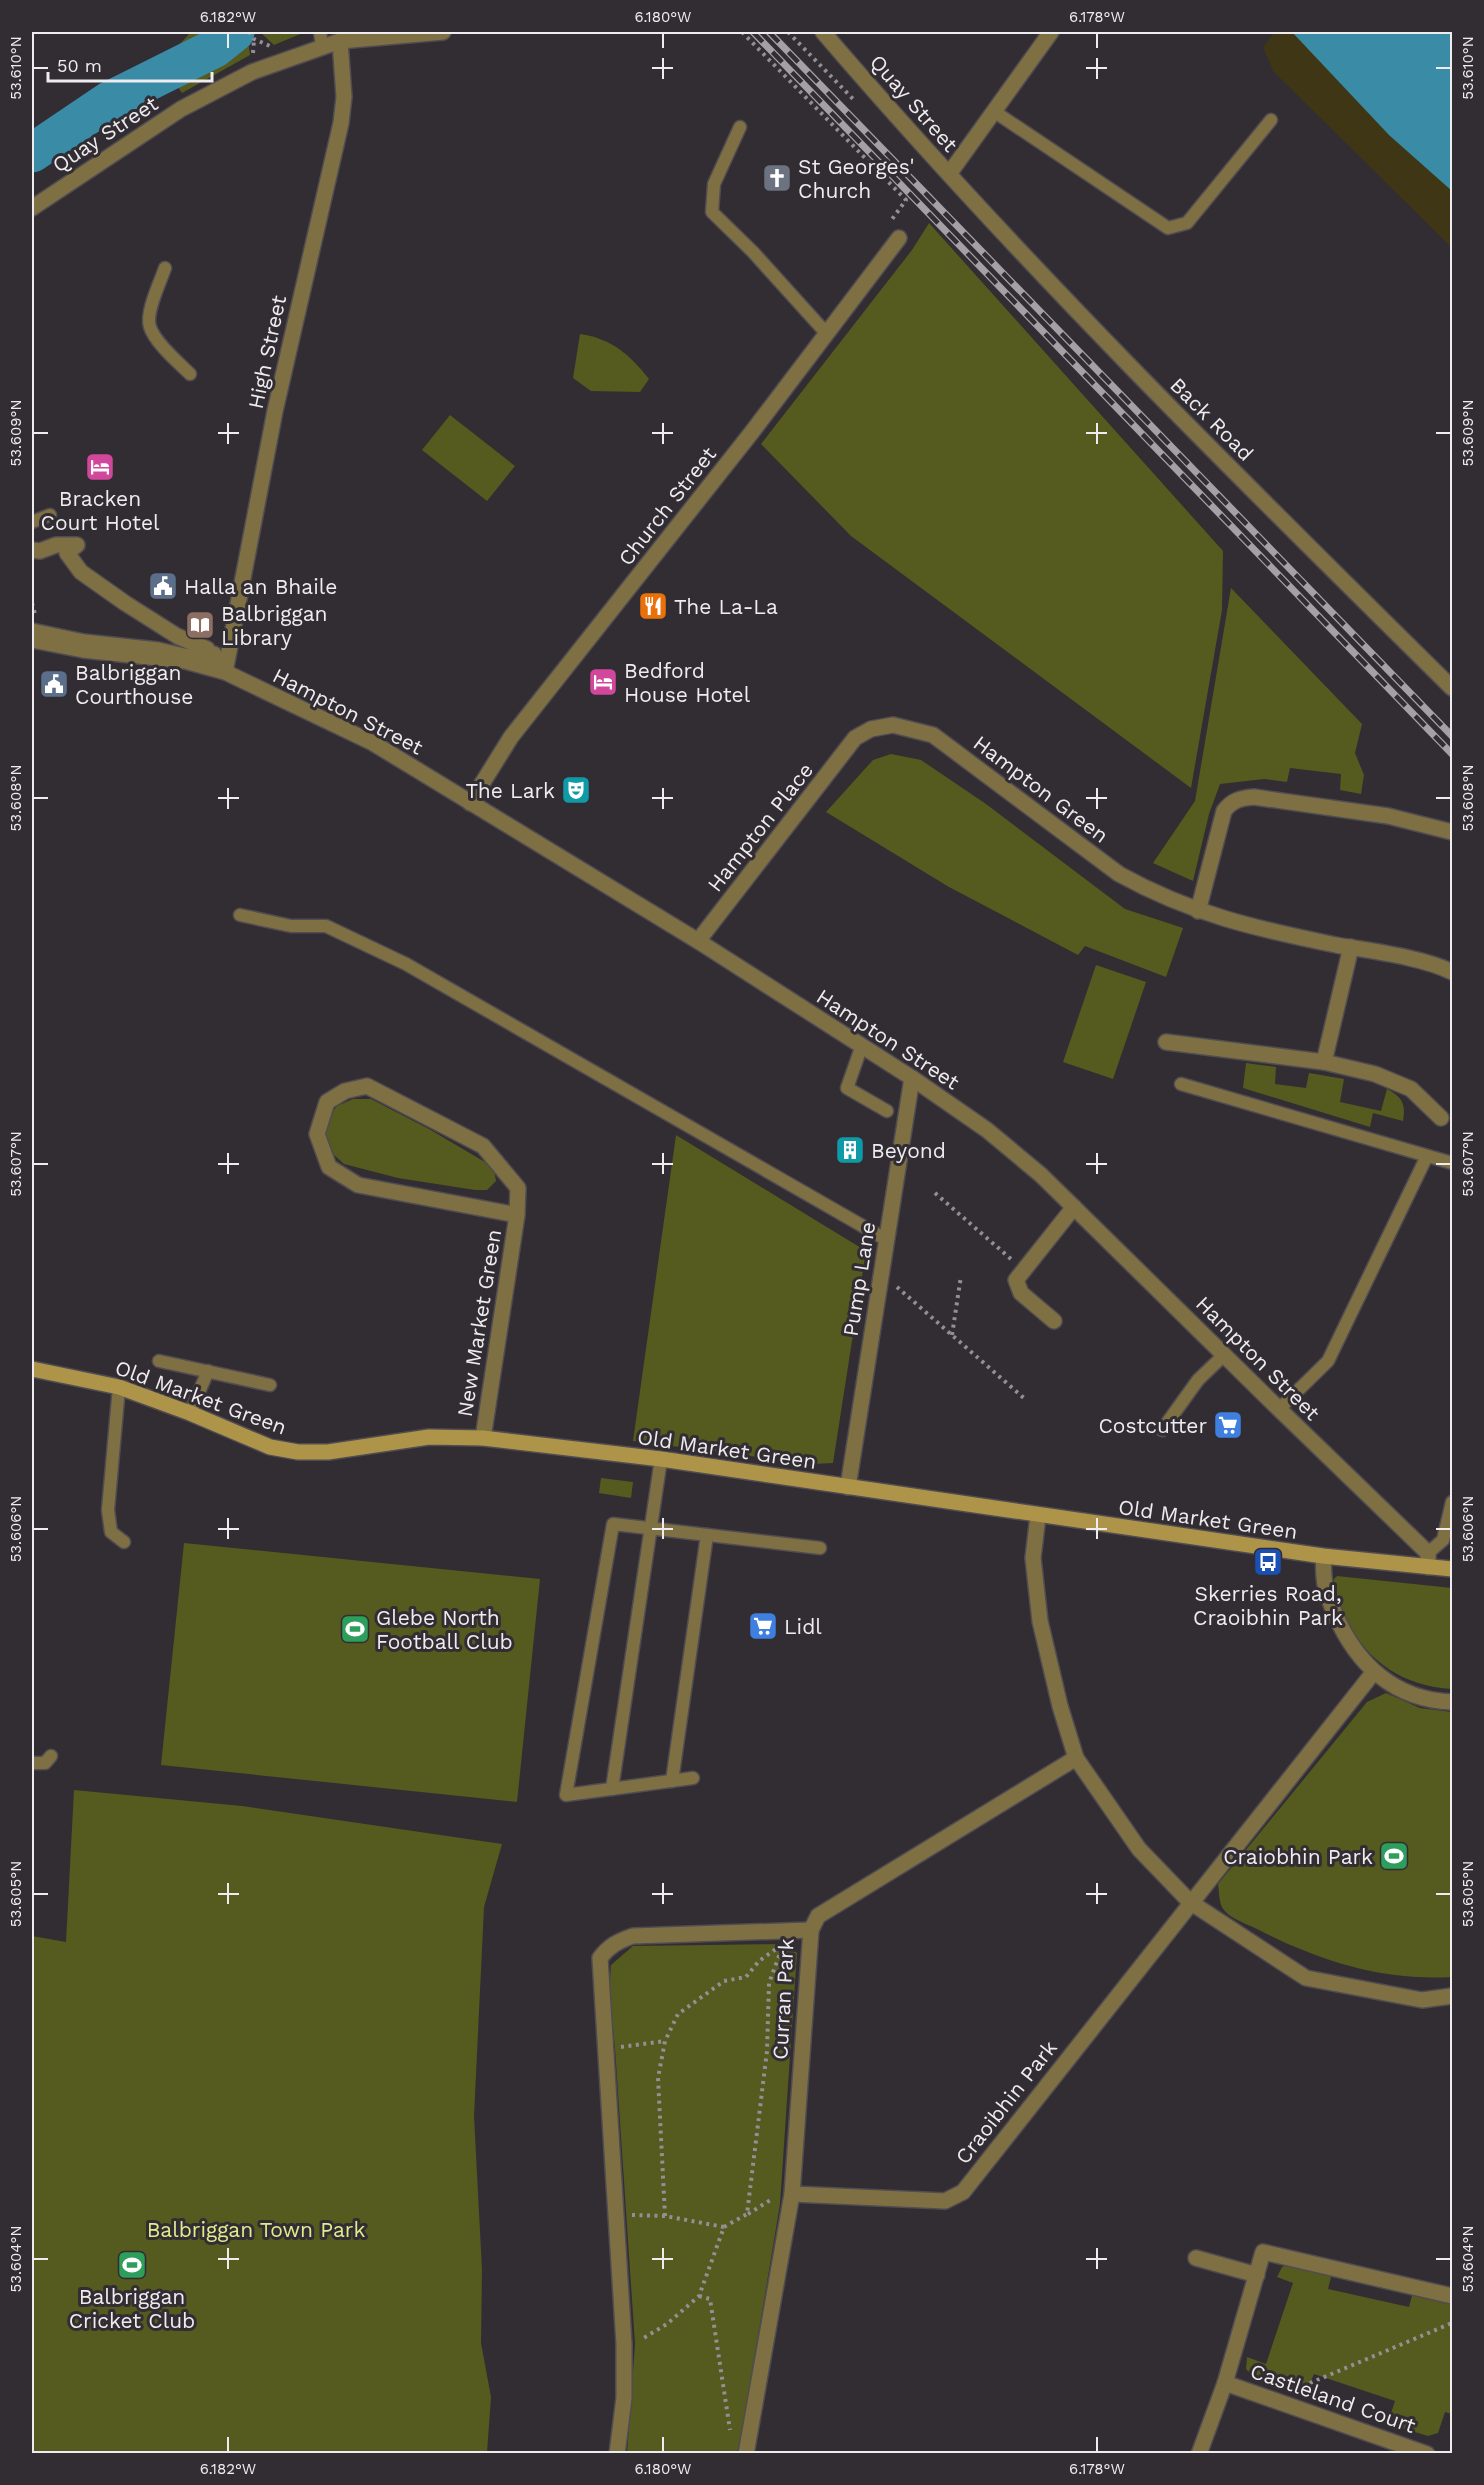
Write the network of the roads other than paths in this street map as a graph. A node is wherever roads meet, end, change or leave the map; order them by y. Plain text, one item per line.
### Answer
1 (443, 32) edge
2 (823, 32) edge
3 (1051, 32) edge
4 (340, 36) edge
5 (321, 39) edge
6 (994, 112) junction
7 (1271, 120) dead end
8 (741, 127) dead end
9 (949, 174) junction
10 (32, 208) edge
11 (899, 238) dead end
12 (165, 268) dead end
13 (827, 334) junction
14 (190, 374) dead end
15 (50, 515) dead end
16 (32, 522) edge
17 (32, 550) edge
18 (32, 631) edge
19 (32, 640) edge
20 (225, 672) junction
21 (1452, 688) edge
22 (855, 738) joint
23 (470, 802) junction
24 (1452, 832) edge
25 (1198, 910) junction
26 (240, 915) dead end
27 (698, 941) junction
28 (1351, 947) junction
29 (1452, 972) edge
30 (1166, 1042) dead end
31 (862, 1045) junction
32 (1323, 1062) junction
33 (912, 1078) junction
34 (1181, 1084) dead end
35 (887, 1111) dead end
36 (1441, 1118) dead end
37 (1427, 1156) junction
38 (1452, 1163) edge
39 (1074, 1207) junction
40 (517, 1215) junction
41 (887, 1240) junction
42 (1054, 1321) dead end
43 (1224, 1354) junction
44 (159, 1361) dead end
45 (32, 1368) edge
46 (208, 1371) junction
47 (270, 1385) dead end
48 (119, 1387) junction
49 (1279, 1409) junction
50 (190, 1413) junction
51 (1162, 1430) dead end
52 (483, 1438) junction
53 (661, 1459) junction
54 (848, 1487) junction
55 (1452, 1502) edge
56 (1038, 1516) junction
57 (651, 1529) junction
58 (707, 1535) junction
59 (124, 1542) dead end
60 (820, 1548) dead end
61 (1323, 1556) junction
62 (1428, 1560) junction
63 (1452, 1569) edge
64 (1373, 1672) junction
65 (1452, 1702) edge
66 (51, 1756) dead end
67 (1076, 1758) junction
68 (32, 1763) edge
69 (693, 1778) dead end
70 (672, 1781) junction
71 (612, 1789) junction
72 (1190, 1902) junction
73 (811, 1930) junction
74 (1452, 1996) edge
75 (792, 2194) junction
76 (1197, 2258) dead end
77 (1257, 2275) junction
78 (1452, 2296) edge
79 (1225, 2383) junction
80 (618, 2454) edge
81 (746, 2454) edge
82 (1199, 2454) edge
83 (1427, 2454) edge

1 - 4 street, Quay Street
2 - 9 street, Quay Street
3 - 6 street
4 - 5 street, Quay Street
4 - 20 street, High Street
5 - 10 street, Quay Street
6 - 7 lane
6 - 9 street
8 - 13 lane
9 - 21 street, Back Road
11 - 13 street, Church Street
12 - 14 lane
13 - 23 street, Church Street
15 - 16 lane
17 - 18 street
19 - 20 street, Hampton Street
20 - 23 street, Hampton Street
22 - 25 street, Hampton Green
22 - 27 street, Hampton Place
23 - 27 street, Hampton Street
24 - 25 street
25 - 28 street, Hampton Green
26 - 41 lane
27 - 31 street, Hampton Street
28 - 29 street, Hampton Green
28 - 32 street
30 - 32 street
31 - 33 street, Hampton Street
31 - 35 lane
32 - 36 street
33 - 39 street, Hampton Street
33 - 41 street, Pump Lane
34 - 37 lane
37 - 38 lane
37 - 49 lane
39 - 42 street
39 - 43 street, Hampton Street
40 - 40 street, New Market Green
40 - 52 street, New Market Green
41 - 54 street, Pump Lane
43 - 49 street, Hampton Street
43 - 51 lane
44 - 46 lane
45 - 48 main road, Old Market Green
46 - 47 lane
46 - 50 lane
48 - 50 main road, Old Market Green
48 - 59 lane
49 - 62 street, Hampton Street
50 - 52 main road, Old Market Green
52 - 53 main road, Old Market Green
53 - 54 main road, Old Market Green
53 - 57 lane
54 - 56 main road, Old Market Green
55 - 62 lane
56 - 61 main road, Old Market Green
56 - 67 street
57 - 58 lane
57 - 71 lane
57 - 71 lane
58 - 60 lane
58 - 70 lane
61 - 62 main road, Old Market Green
61 - 64 street
62 - 63 main road, Old Market Green
64 - 65 street
64 - 72 street, Craoibhin Park
66 - 68 lane
67 - 72 street
67 - 73 street
69 - 70 lane
70 - 71 lane
72 - 74 street
72 - 75 street, Craoibhin Park
73 - 75 street, Curran Park
73 - 80 street, Curran Park
75 - 81 street, Curran Park
76 - 77 street
77 - 78 street, Castleland Court
77 - 79 street, Castleland Court
79 - 82 street, Castleland Court
79 - 83 street, Castleland Court

